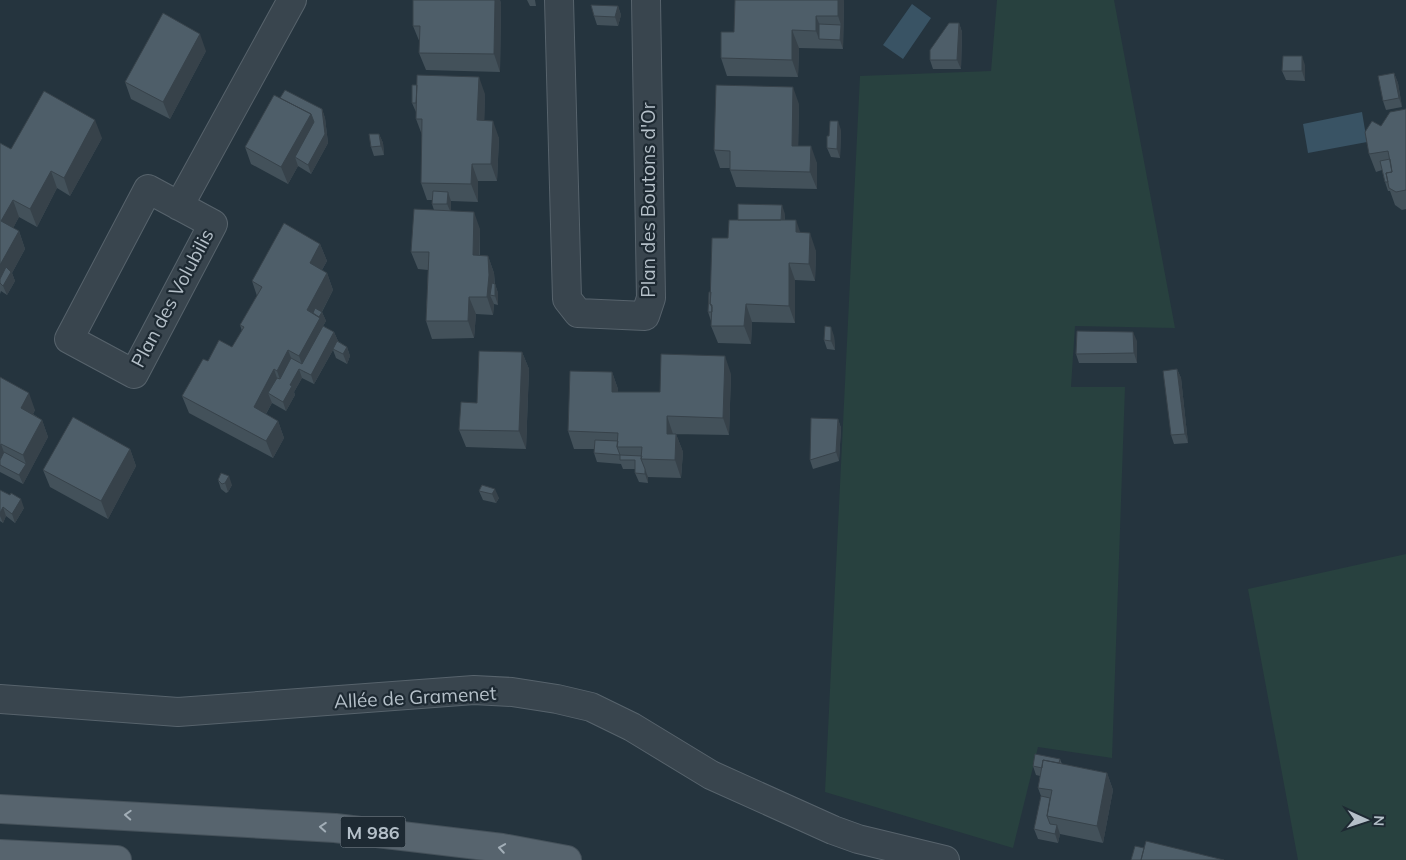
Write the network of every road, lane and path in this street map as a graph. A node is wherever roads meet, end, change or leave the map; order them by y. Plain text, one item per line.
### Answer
1 (292, 0) edge
2 (559, 0) edge
3 (646, 0) edge
4 (179, 206) junction
5 (0, 699) edge
6 (0, 808) edge
7 (0, 854) edge
8 (117, 860) edge
9 (567, 860) edge
10 (945, 860) edge

1 - 4 street, Plan des Volubilis
2 - 3 street, Plan des Boutons d'Or
4 - 4 street, Plan des Volubilis
5 - 10 street, Allée de Gramenet
9 -> 6 main road, M 986
7 - 8 main road

